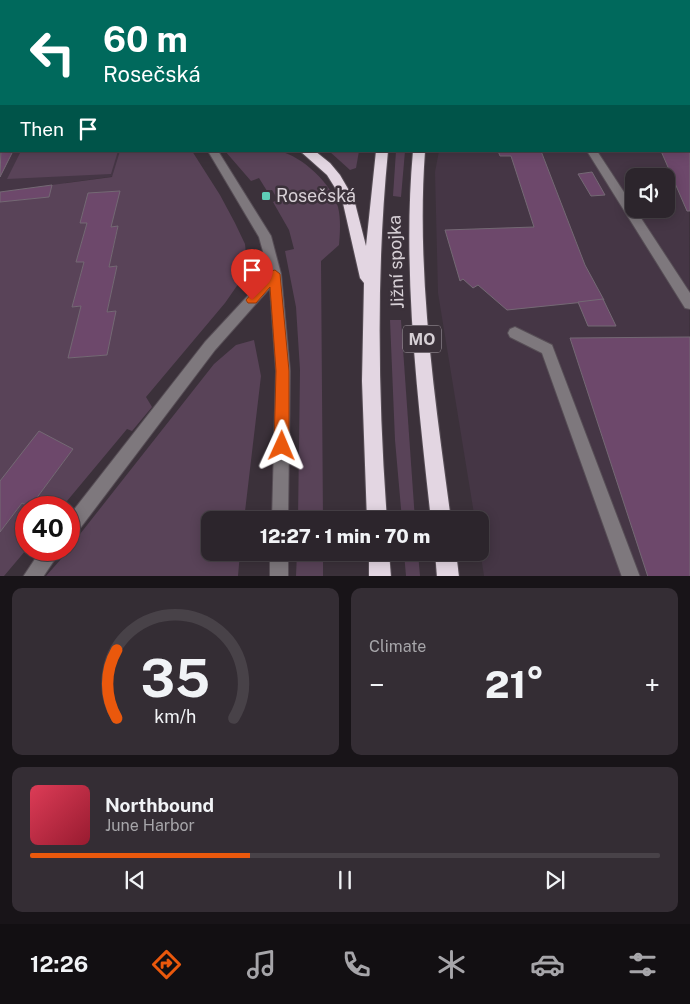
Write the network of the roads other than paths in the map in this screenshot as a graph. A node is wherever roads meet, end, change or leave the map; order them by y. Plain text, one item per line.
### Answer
1 (214, 152) edge
2 (307, 152) edge
3 (382, 152) edge
4 (419, 152) edge
5 (593, 152) edge
6 (275, 274) junction
7 (371, 296) junction
8 (690, 304) edge
9 (515, 333) dead end
10 (280, 511) edge
11 (377, 511) edge
12 (440, 511) edge
13 (80, 515) edge
14 (44, 561) edge
15 (280, 561) edge
16 (379, 561) edge
17 (446, 561) edge
18 (32, 576) edge
19 (279, 576) edge
20 (380, 576) edge
21 (448, 576) edge
22 (631, 576) edge

1 - 6 street
2 - 7 highway
3 - 7 highway, Jižní spojka
4 - 12 highway, Jižní spojka / MO
5 - 8 street
6 - 10 street
6 - 13 street
7 - 11 highway, Jižní spojka
9 - 22 street
14 - 18 street
15 - 19 street
16 - 20 highway
17 - 21 highway

